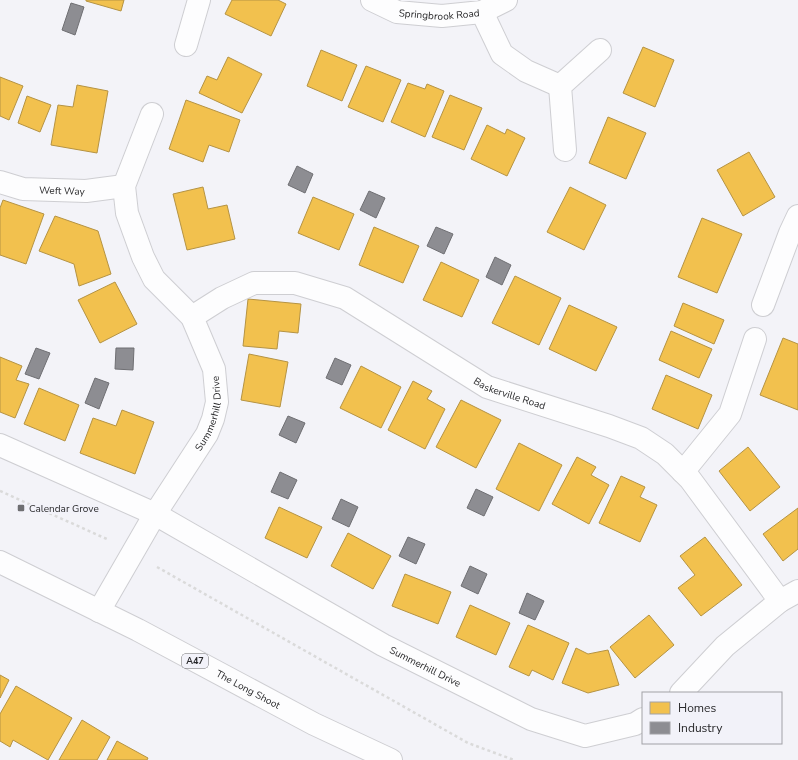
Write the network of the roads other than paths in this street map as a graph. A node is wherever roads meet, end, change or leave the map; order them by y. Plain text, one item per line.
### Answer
1 (199, 0) edge
2 (372, 0) edge
3 (506, 0) edge
4 (482, 12) junction
5 (186, 45) dead end
6 (600, 50) dead end
7 (560, 86) junction
8 (152, 114) dead end
9 (565, 150) dead end
10 (0, 182) edge
11 (124, 186) junction
12 (798, 216) edge
13 (763, 305) dead end
14 (192, 317) junction
15 (755, 339) dead end
16 (0, 445) edge
17 (682, 472) junction
18 (155, 514) junction
19 (0, 562) edge
20 (789, 596) edge
21 (99, 611) junction
22 (682, 692) edge
23 (642, 720) edge
24 (391, 760) edge

1 - 5 street
2 - 4 street, Springbrook Road
3 - 4 street, Springbrook Road
4 - 7 street
6 - 7 street
7 - 9 street
8 - 11 street, Summerhill Drive
10 - 11 street, Weft Way
11 - 14 street, Summerhill Drive
12 - 13 street
14 - 17 street, Baskerville Road
14 - 18 street, Summerhill Drive
15 - 17 street
16 - 18 street
17 - 20 street, Baskerville Road
18 - 21 street, Summerhill Drive
18 - 23 street, Summerhill Drive
19 - 21 street, The Long Shoot / A47
20 - 22 street, Baskerville Road
21 - 24 street, The Long Shoot / A47

